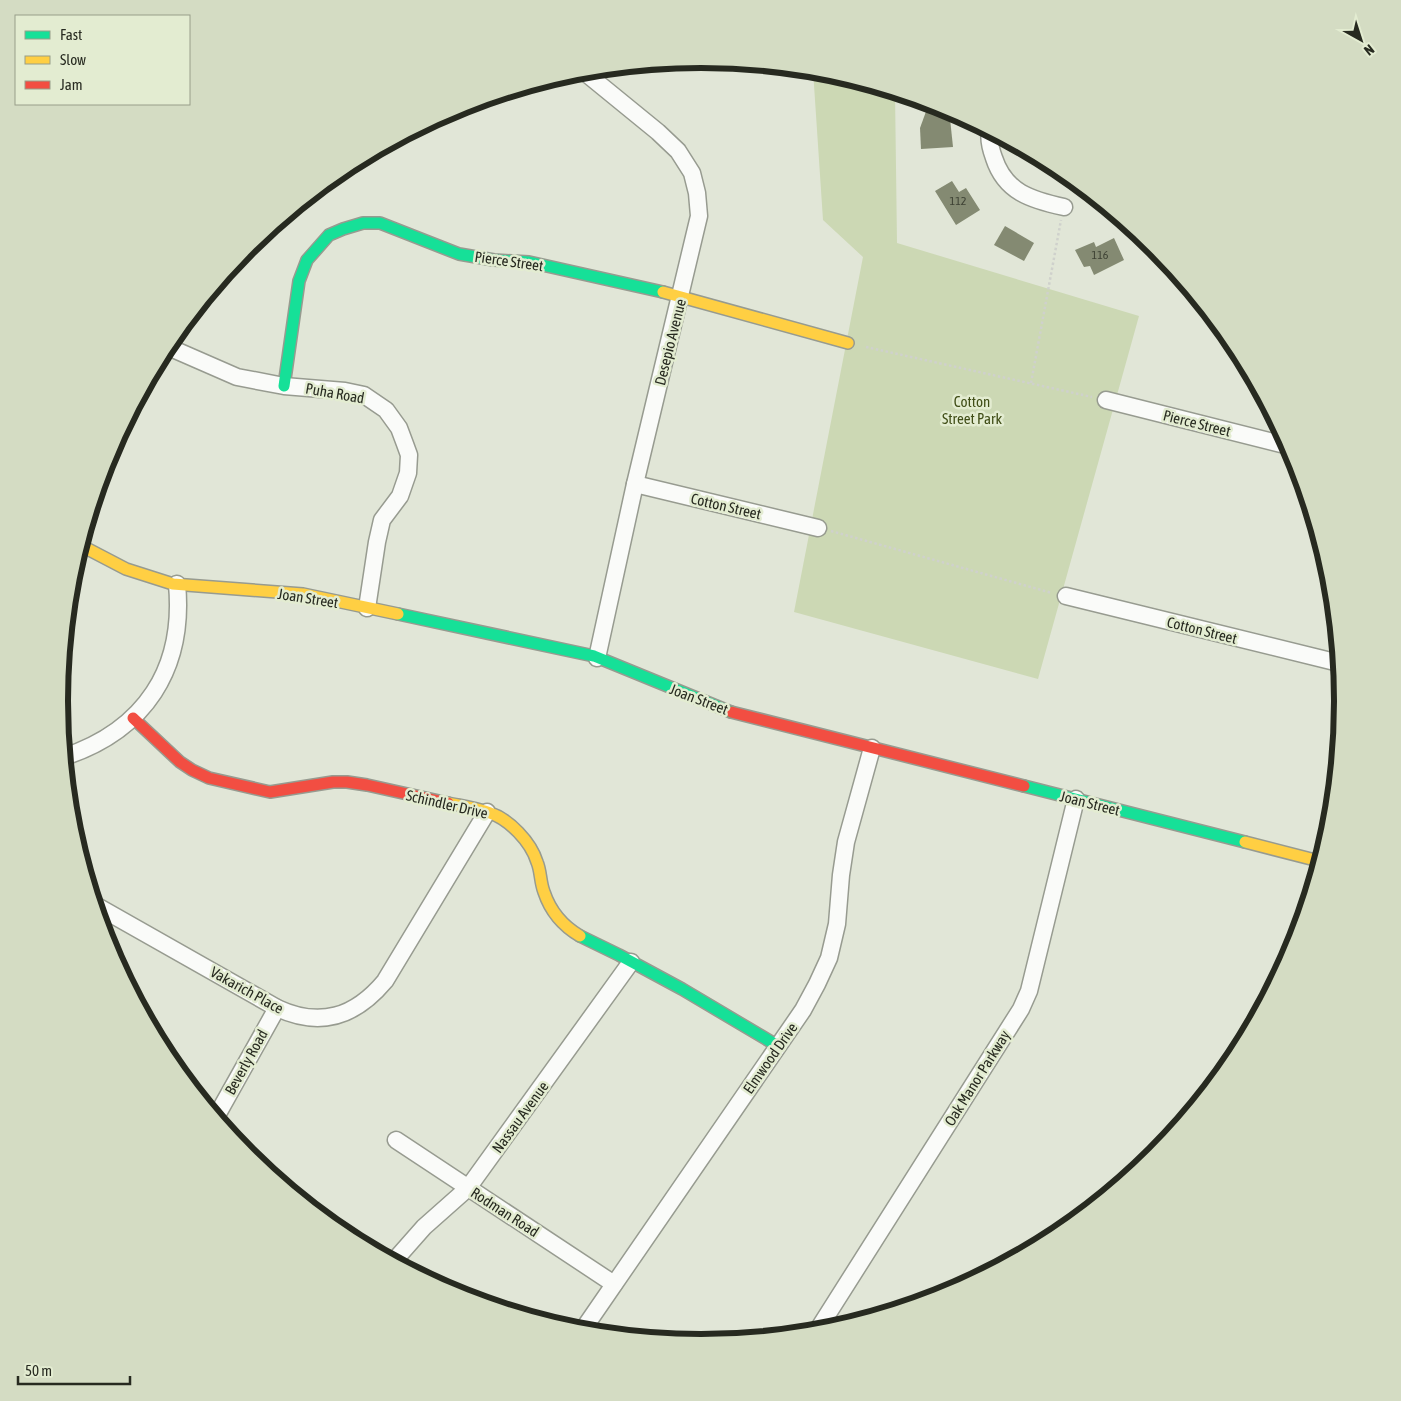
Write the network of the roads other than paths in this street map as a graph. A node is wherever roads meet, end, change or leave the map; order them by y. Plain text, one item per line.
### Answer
1 (591, 78) edge
2 (990, 138) edge
3 (1064, 207) road end
4 (681, 296) junction
5 (848, 343) road end
6 (174, 349) edge
7 (284, 386) junction
8 (1106, 400) road end
9 (1278, 444) edge
10 (635, 484) junction
11 (818, 528) road end
12 (86, 548) edge
13 (177, 584) junction
14 (1066, 596) road end
15 (368, 608) junction
16 (597, 658) junction
17 (1332, 662) edge
18 (133, 718) junction
19 (872, 748) junction
20 (70, 755) edge
21 (1076, 799) junction
22 (487, 812) junction
23 (1313, 859) edge
24 (103, 910) edge
25 (631, 962) junction
26 (277, 1008) junction
27 (778, 1046) junction
28 (219, 1111) edge
29 (396, 1140) dead end
30 (468, 1188) junction
31 (398, 1256) edge
32 (614, 1284) junction
33 (823, 1321) edge
34 (587, 1323) edge

1 - 4 street, Desepio Avenue
2 - 3 street
4 - 5 street, Pierce Street
4 - 7 street, Pierce Street
4 - 10 street, Desepio Avenue
6 - 7 street, Puha Road
7 - 15 street, Puha Road
8 - 9 street, Pierce Street
10 - 11 street, Cotton Street
10 - 16 street, Desepio Avenue
12 - 13 street, Joan Street
13 - 15 street, Joan Street
13 - 18 street
14 - 17 street, Cotton Street
15 - 16 street, Joan Street
16 - 19 street, Joan Street
18 - 20 street
18 - 22 street, Schindler Drive
19 - 21 street, Joan Street
19 - 27 street, Elmwood Drive
21 - 23 street, Joan Street
21 - 33 street, Oak Manor Parkway
22 - 25 street, Schindler Drive
22 - 26 street, Vakarich Place
24 - 26 street, Vakarich Place
25 - 27 street, Schindler Drive
25 - 30 street, Nassau Avenue
26 - 28 street, Beverly Road
27 - 32 street, Elmwood Drive
29 - 30 street, Rodman Road
30 - 31 street, Nassau Avenue
30 - 32 street, Rodman Road
32 - 34 street, Elmwood Drive

